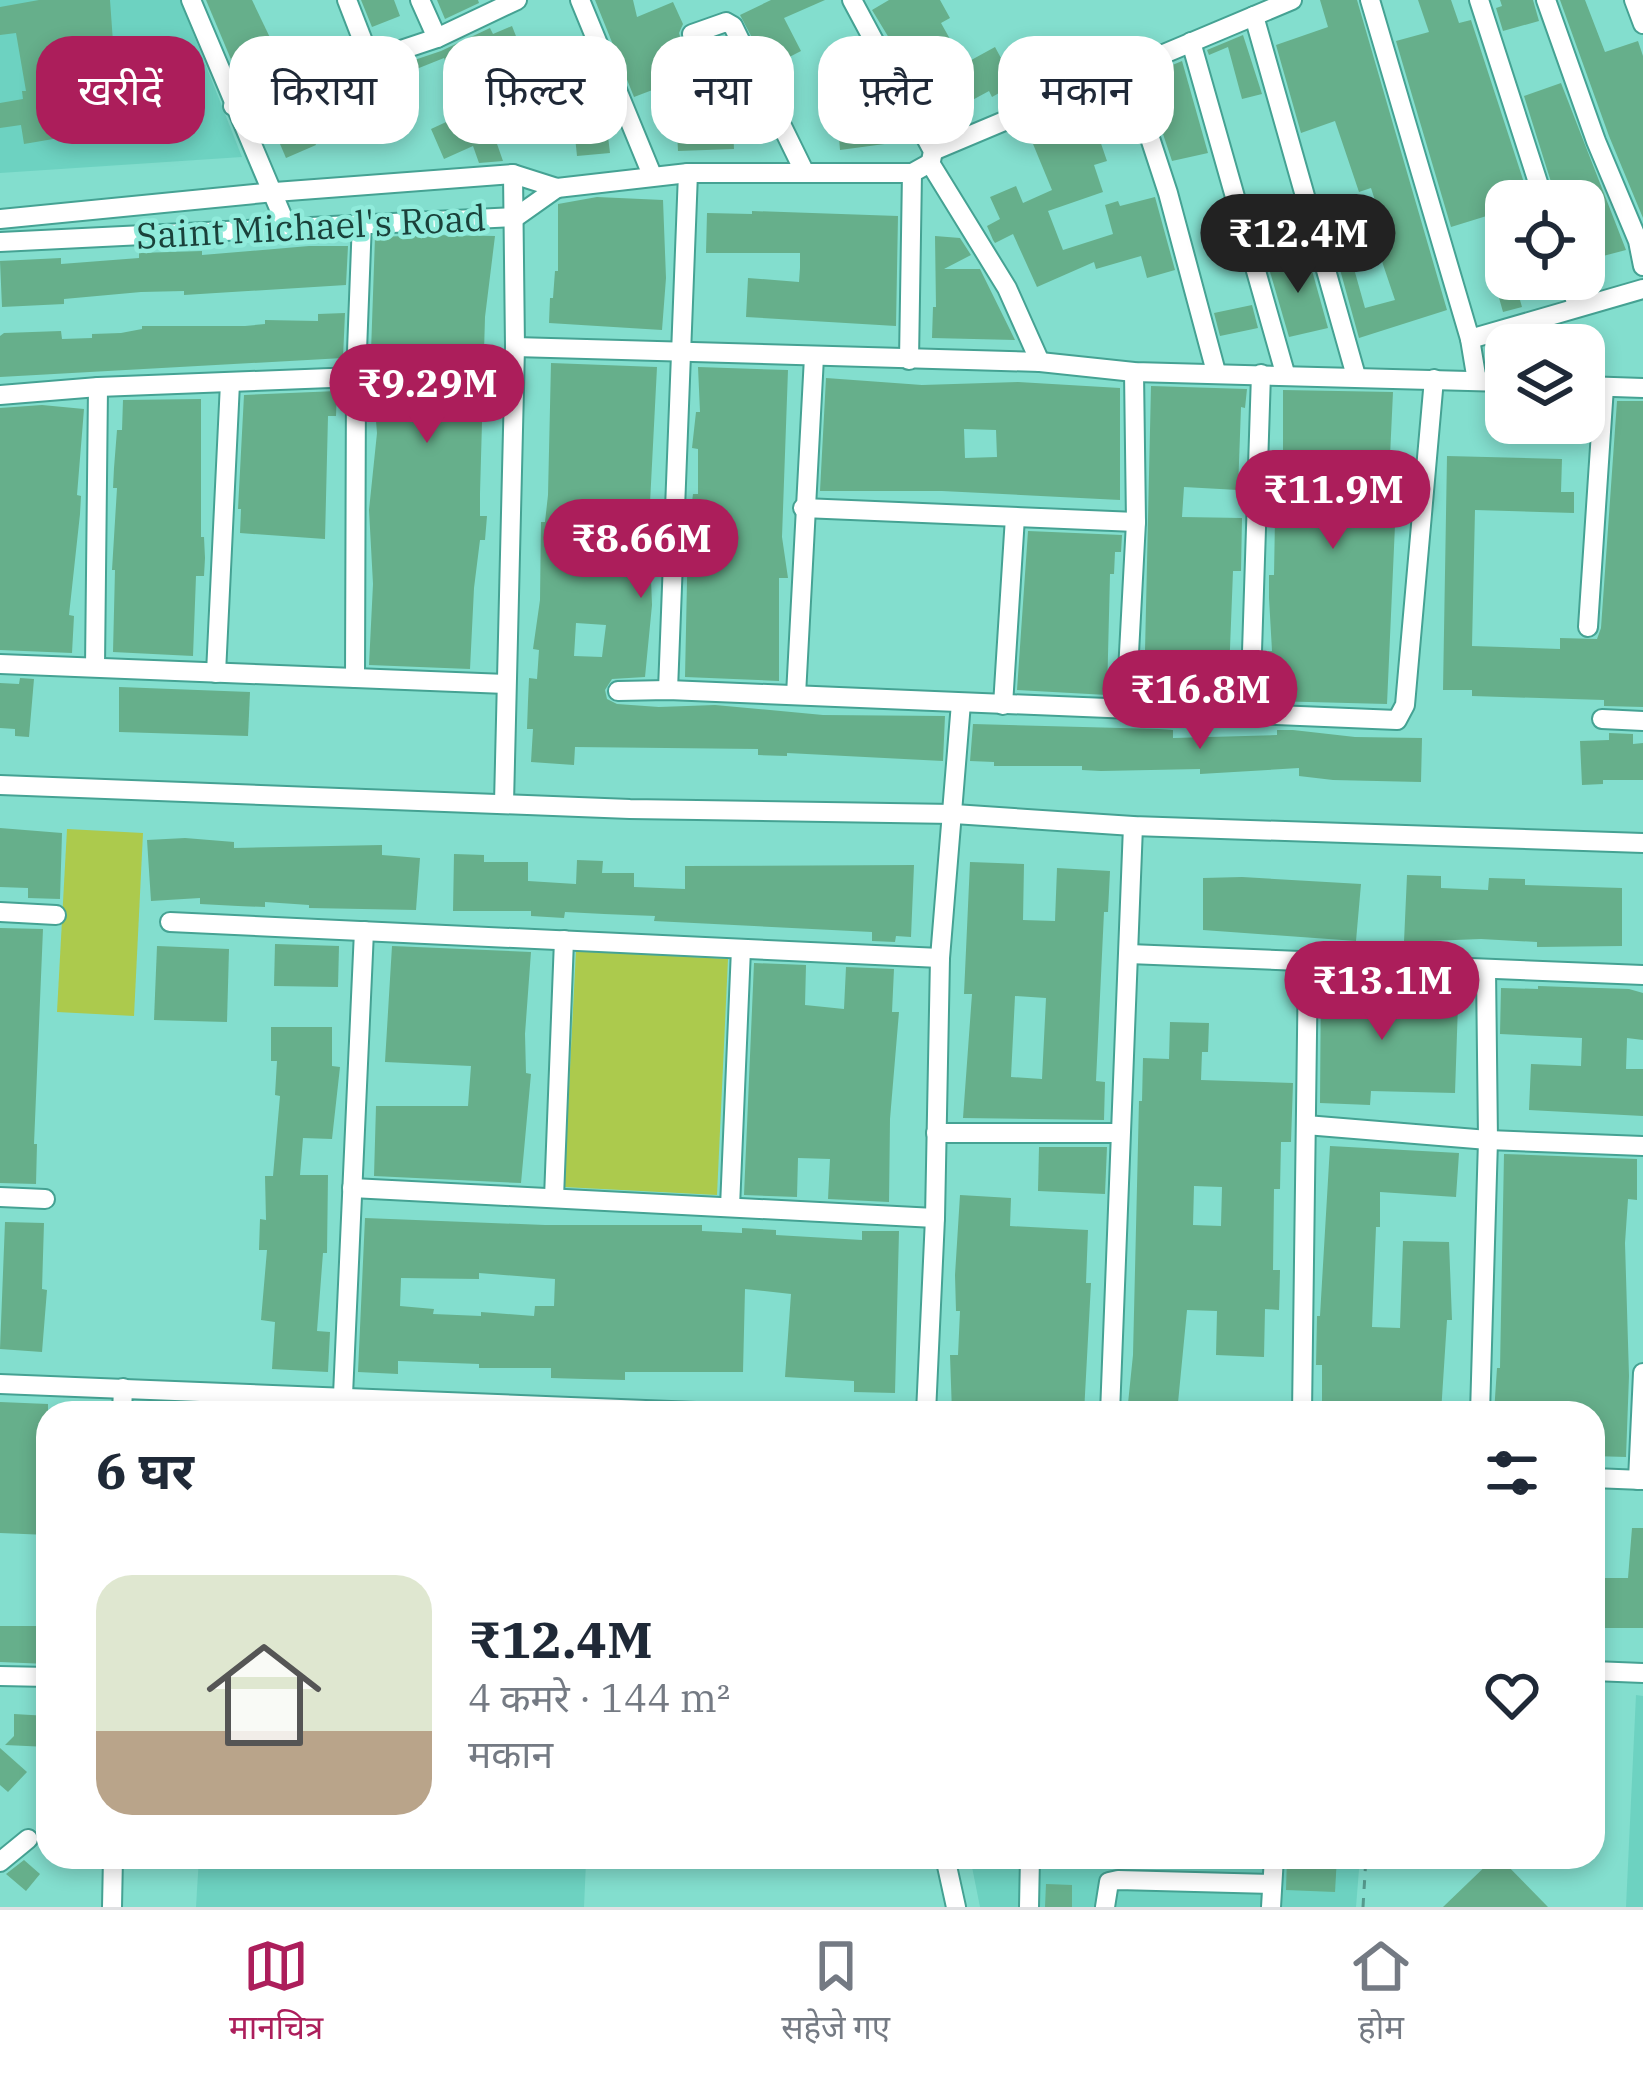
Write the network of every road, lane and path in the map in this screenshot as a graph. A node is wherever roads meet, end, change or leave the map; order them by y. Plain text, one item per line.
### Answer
1 (190, 0) edge
2 (346, 0) edge
3 (420, 0) edge
4 (517, 0) edge
5 (580, 0) edge
6 (852, 0) edge
7 (1292, 0) edge
8 (1370, 0) edge
9 (1479, 0) edge
10 (1546, 0) edge
11 (1634, 0) edge
12 (1254, 16) junction
13 (1643, 24) edge
14 (692, 34) dead end
15 (361, 36) edge
16 (437, 38) junction
17 (1191, 42) junction
18 (419, 45) edge
19 (1174, 50) edge
20 (229, 96) edge
21 (998, 129) edge
22 (252, 144) edge
23 (1152, 144) edge
24 (925, 162) junction
25 (803, 171) junction
26 (688, 172) junction
27 (514, 174) junction
28 (652, 175) junction
29 (1537, 180) edge
30 (556, 188) junction
31 (275, 192) junction
32 (516, 217) junction
33 (0, 219) edge
34 (362, 221) junction
35 (286, 225) junction
36 (0, 242) edge
37 (1643, 266) edge
38 (1643, 289) edge
39 (1575, 300) edge
40 (1577, 306) junction
41 (1471, 339) junction
42 (515, 347) junction
43 (682, 350) junction
44 (814, 357) junction
45 (910, 360) junction
46 (1040, 362) junction
47 (1134, 372) junction
48 (1216, 372) junction
49 (1261, 374) junction
50 (1285, 374) junction
51 (1356, 376) junction
52 (356, 377) junction
53 (1434, 380) junction
54 (1477, 381) junction
55 (1485, 381) edge
56 (230, 383) junction
57 (98, 386) junction
58 (1605, 386) edge
59 (1643, 388) edge
60 (0, 395) edge
61 (1593, 444) edge
62 (803, 508) junction
63 (1015, 517) junction
64 (1136, 521) junction
65 (1588, 627) dead end
66 (0, 664) edge
67 (95, 667) junction
68 (216, 673) junction
69 (355, 678) junction
70 (506, 684) junction
71 (668, 690) junction
72 (618, 691) dead end
73 (796, 695) junction
74 (961, 703) junction
75 (1003, 705) junction
76 (1126, 709) junction
77 (1250, 713) junction
78 (1602, 719) dead end
79 (1643, 721) edge
80 (0, 784) edge
81 (504, 803) junction
82 (954, 814) junction
83 (1133, 826) junction
84 (1643, 843) edge
85 (0, 912) edge
86 (56, 914) dead end
87 (170, 922) dead end
88 (364, 931) junction
89 (564, 940) junction
90 (741, 949) junction
91 (1129, 954) junction
92 (940, 958) junction
93 (1308, 959) junction
94 (1486, 969) junction
95 (1643, 975) edge
96 (1306, 1125) junction
97 (936, 1133) junction
98 (1120, 1133) junction
99 (1488, 1140) junction
100 (1643, 1147) edge
101 (352, 1188) junction
102 (0, 1197) edge
103 (554, 1198) junction
104 (45, 1199) dead end
105 (730, 1207) junction
106 (935, 1218) junction
107 (1643, 1372) edge
108 (0, 1384) edge
109 (123, 1388) junction
110 (343, 1395) junction
111 (122, 1401) edge
112 (426, 1401) edge
113 (927, 1401) edge
114 (1110, 1401) edge
115 (1302, 1401) edge
116 (1480, 1401) edge
117 (1605, 1478) edge
118 (1641, 1480) edge
119 (1643, 1673) edge
120 (1605, 1674) edge
121 (0, 1676) edge
122 (36, 1677) edge
123 (28, 1839) dead end
124 (0, 1862) edge
125 (113, 1869) edge
126 (948, 1869) edge
127 (1030, 1869) edge
128 (1274, 1869) edge
129 (1365, 1869) edge
130 (1273, 1884) junction
131 (112, 1907) edge
132 (956, 1907) edge
133 (1029, 1907) edge
134 (1105, 1907) edge
135 (1271, 1907) edge
136 (1363, 1907) edge

1 - 20 street
2 - 15 street
3 - 16 street
4 - 16 street
5 - 28 street
6 - 24 street
7 - 12 street
8 - 41 street
9 - 29 street
10 - 37 street
11 - 13 street
12 - 17 street
12 - 51 street
14 - 25 street
16 - 18 street
17 - 19 street
17 - 50 street
21 - 24 street
22 - 31 street
23 - 48 street
24 - 25 street
24 - 45 street
24 - 46 street
25 - 26 street
26 - 28 street
26 - 43 street
27 - 30 street, Saint Michael's Road
27 - 31 street, Saint Michael's Road
27 - 32 street
28 - 30 street
30 - 32 street, Saint Michael's Road
31 - 33 street, Saint Michael's Road
31 - 35 street
32 - 34 street, Saint Michael's Road
32 - 42 street
34 - 35 street, Saint Michael's Road
34 - 52 street
35 - 36 street, Saint Michael's Road
38 - 40 street
39 - 40 street
40 - 41 street
41 - 54 street
42 - 43 street
42 - 70 street
43 - 44 street
43 - 71 street
44 - 45 street
44 - 62 street
45 - 46 street
46 - 47 street
47 - 48 street
47 - 64 street
48 - 49 street
49 - 50 street
49 - 77 street
50 - 51 street
51 - 53 street
52 - 56 street
52 - 69 street
53 - 54 street
53 - 77 street
54 - 55 street
56 - 57 street
56 - 68 street
57 - 60 street
57 - 67 street
58 - 59 street
61 - 65 street
62 - 63 street
62 - 73 street
63 - 64 street
63 - 75 street
64 - 76 street
66 - 67 street
67 - 68 street
68 - 69 street
69 - 70 street
70 - 81 street
71 - 72 street
71 - 73 street
73 - 74 street
74 - 75 street
74 - 82 street
75 - 76 street
76 - 77 street
78 - 79 street
80 - 81 street
81 - 82 street
82 - 83 street
82 - 92 street
83 - 84 street
83 - 91 street
85 - 86 street
87 - 88 street
88 - 89 street
88 - 101 street
89 - 90 street
89 - 103 street
90 - 92 street
90 - 105 street
91 - 93 street
91 - 98 street
92 - 97 street
93 - 94 street
93 - 96 street
94 - 95 street
94 - 99 street
96 - 99 street
96 - 115 street
97 - 98 street
97 - 106 street
98 - 114 street
99 - 100 street
99 - 116 street
101 - 103 street
101 - 110 street
102 - 104 street
103 - 105 street
105 - 106 street
106 - 113 street
107 - 118 street
108 - 109 street
109 - 110 street
109 - 111 street
110 - 112 street
117 - 118 street
119 - 120 street
121 - 122 street
123 - 124 street
125 - 131 street
126 - 132 street
127 - 133 street
128 - 130 street
129 - 136 path
130 - 134 street
130 - 135 street

